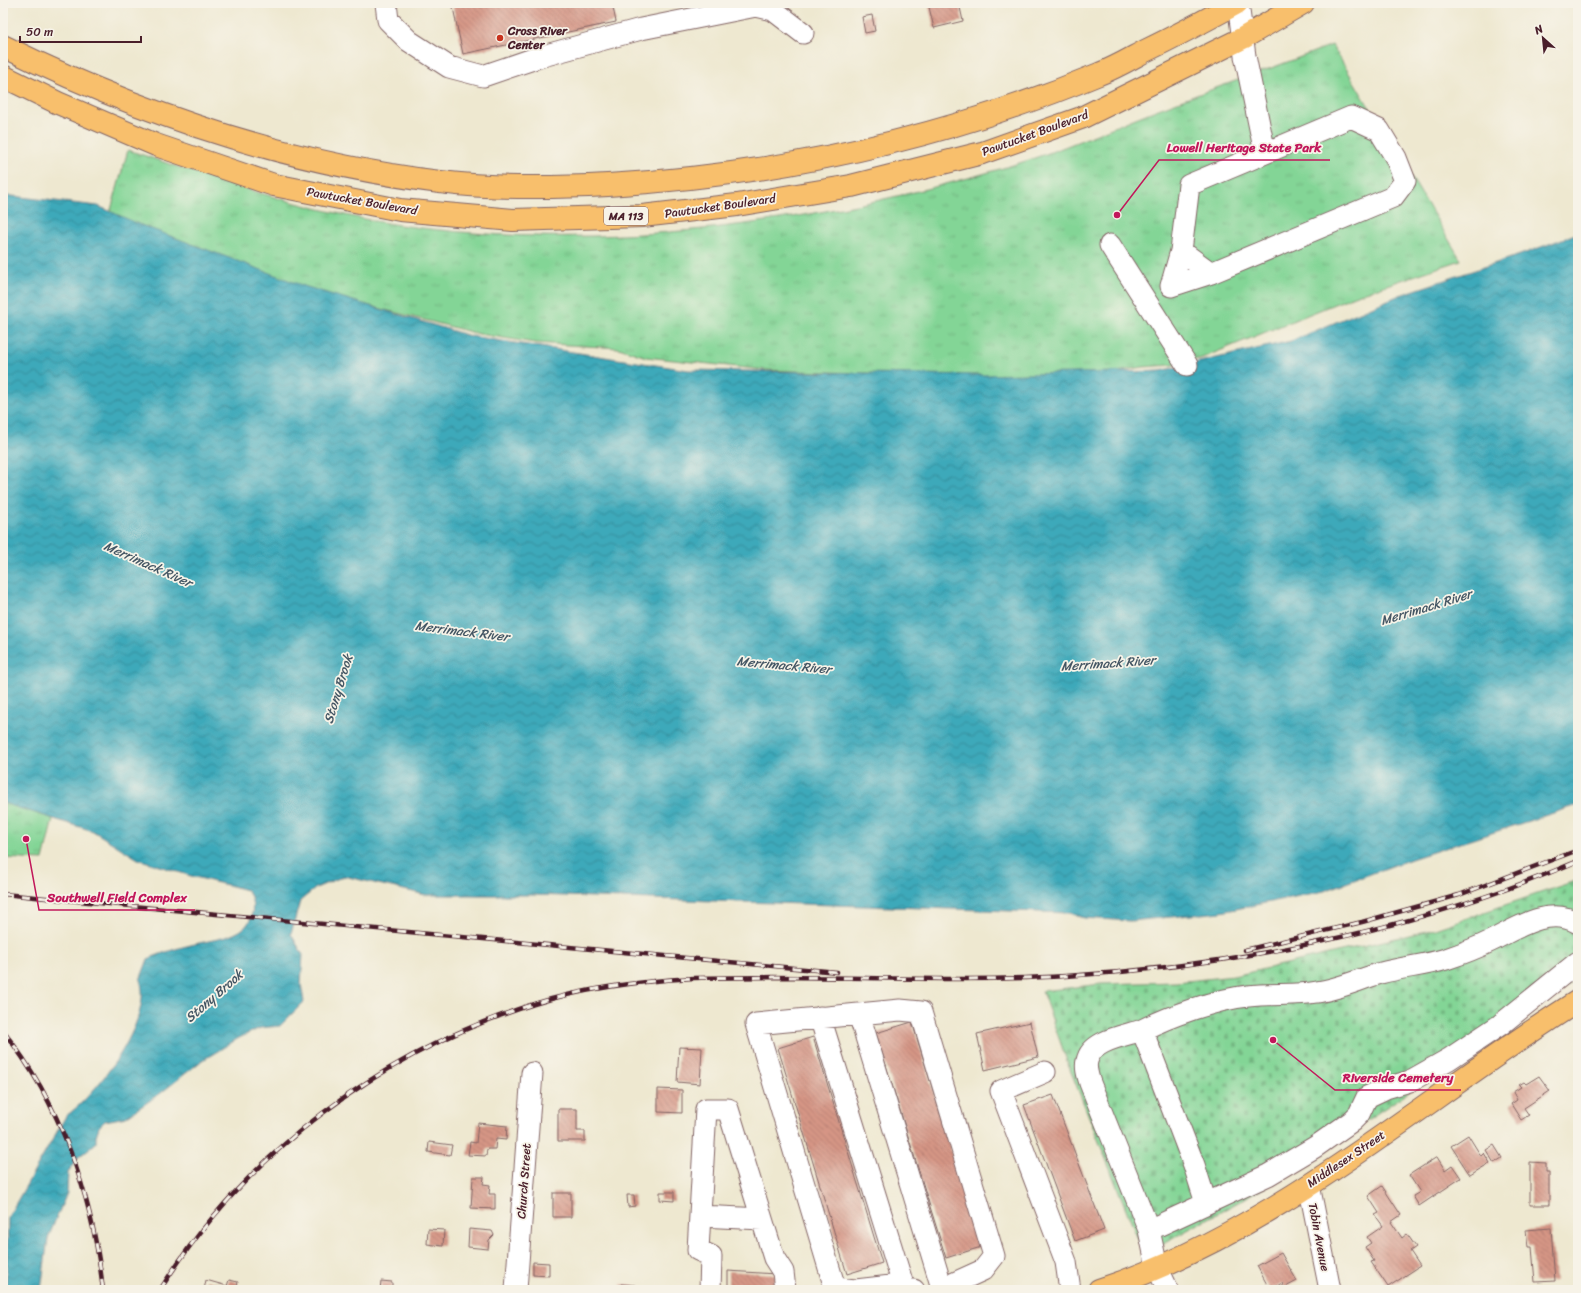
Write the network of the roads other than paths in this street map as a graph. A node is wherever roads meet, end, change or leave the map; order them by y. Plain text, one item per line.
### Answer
1 (386, 3) edge
2 (1237, 3) edge
3 (1303, 3) edge
4 (803, 33) dead end
5 (1243, 38) junction
6 (3, 46) edge
7 (3, 76) edge
8 (1265, 153) junction
9 (1110, 245) dead end
10 (1181, 251) junction
11 (1210, 273) junction
12 (1170, 286) junction
13 (1146, 301) junction
14 (1187, 365) dead end
15 (1578, 923) edge
16 (1578, 962) edge
17 (1576, 1007) edge
18 (859, 1014) junction
19 (820, 1017) junction
20 (1142, 1030) junction
21 (1045, 1072) dead end
22 (532, 1073) dead end
23 (1309, 1184) junction
24 (1206, 1203) junction
25 (700, 1216) junction
26 (762, 1219) junction
27 (1149, 1230) junction
28 (1158, 1267) junction
29 (1109, 1288) edge
30 (909, 1289) edge
31 (940, 1289) edge
32 (516, 1290) edge
33 (710, 1290) edge
34 (785, 1290) edge
35 (1070, 1290) edge
36 (1168, 1290) edge
37 (1330, 1290) edge

1 - 4 street
2 - 5 street
2 - 6 main road
3 - 5 main road, Pawtucket Boulevard / MA 113
5 - 7 main road, Pawtucket Boulevard / MA 113
5 - 8 street
8 - 10 street
8 - 11 street
9 - 13 street
10 - 11 street
10 - 12 street
11 - 12 street
12 - 13 street
13 - 14 street
15 - 20 street
16 - 24 street
17 - 23 main road, Middlesex Street
18 - 19 street
18 - 31 street
18 - 31 street
19 - 30 street
19 - 30 street
20 - 24 street
20 - 27 street
21 - 35 street
22 - 32 street, Church Street
23 - 28 main road, Middlesex Street
23 - 37 street, Tobin Avenue
24 - 27 street
25 - 26 street
25 - 26 street
25 - 33 street
26 - 34 street
27 - 28 street
28 - 29 main road, Middlesex Street
28 - 36 street

